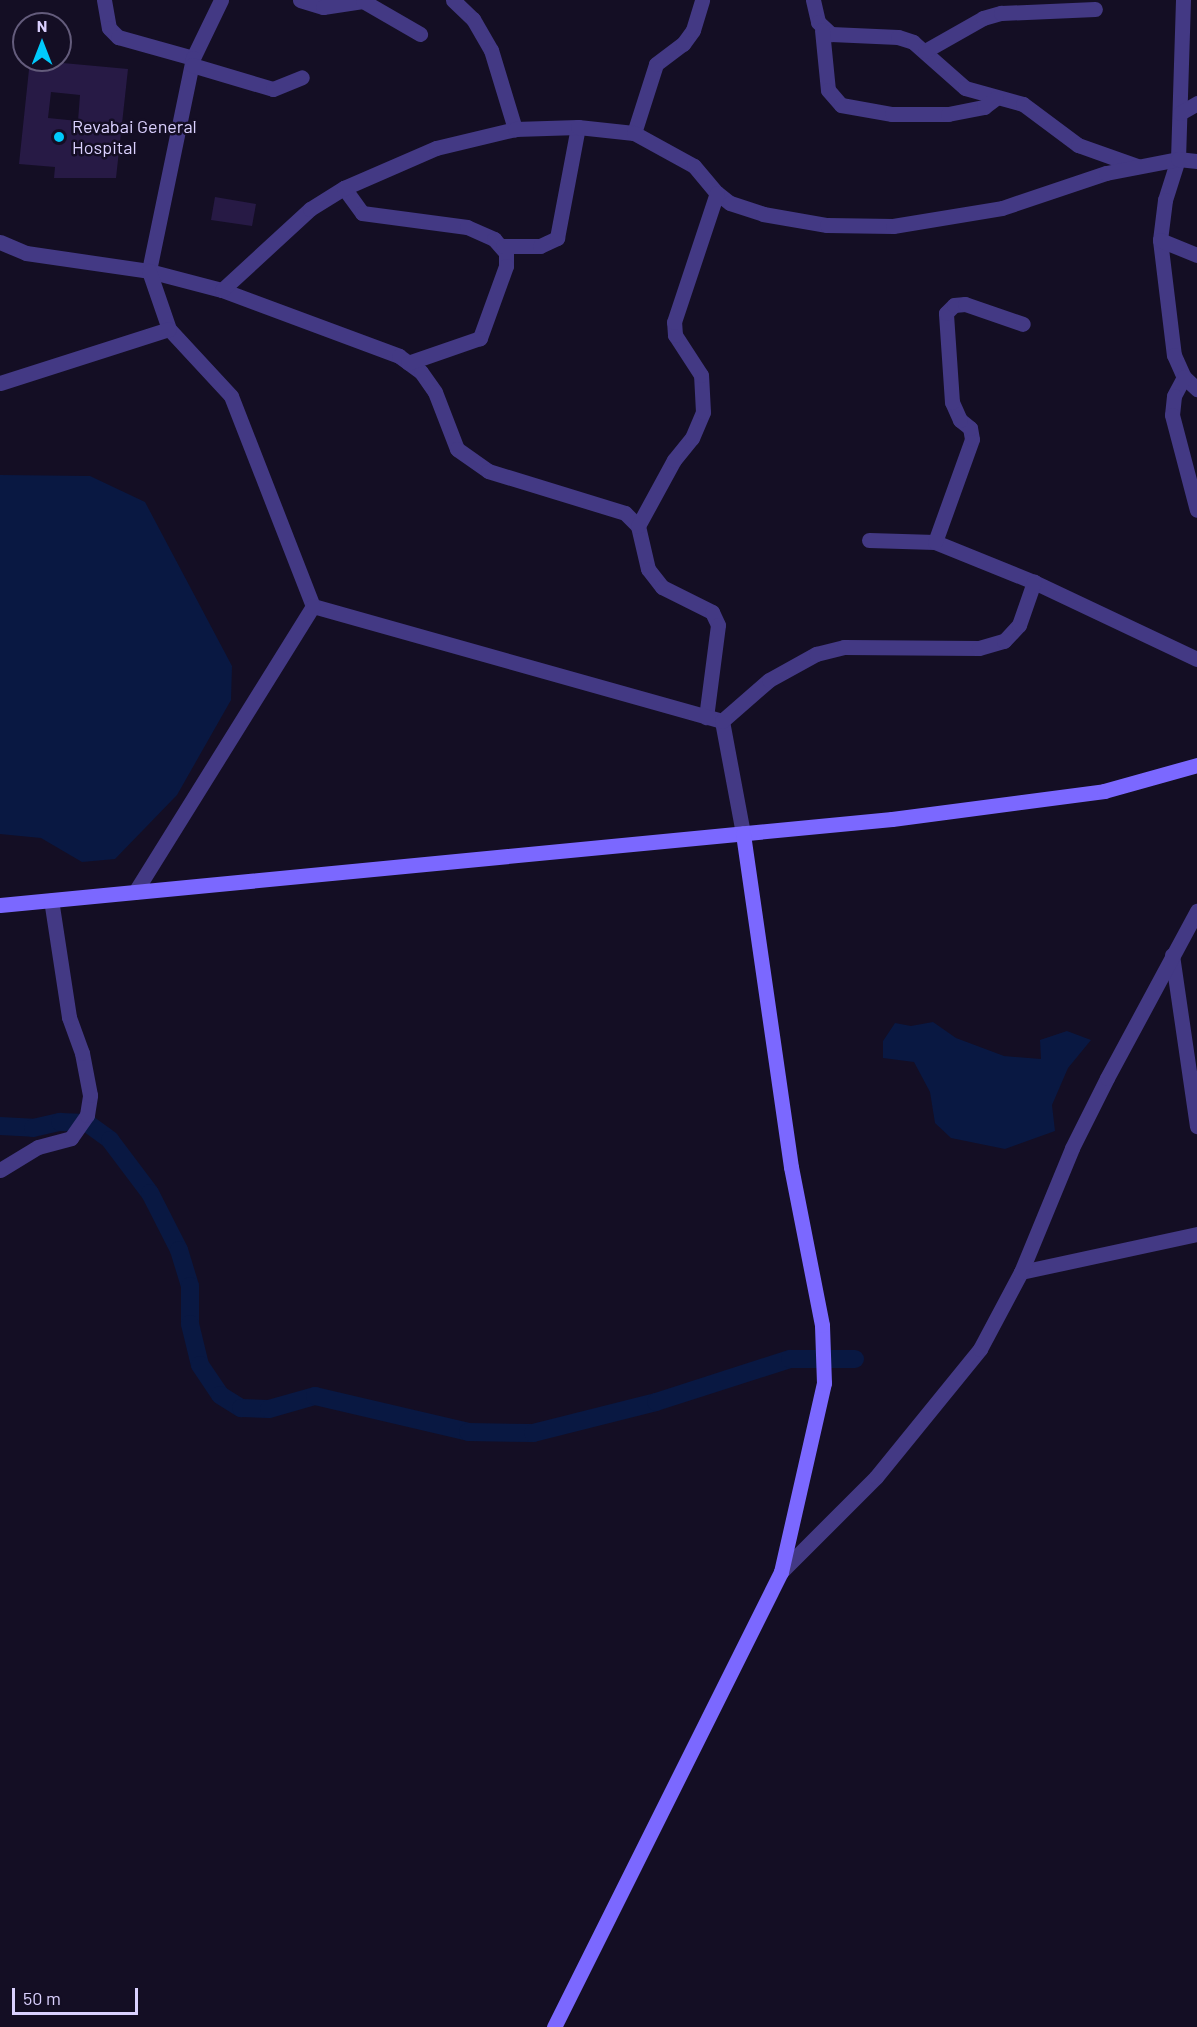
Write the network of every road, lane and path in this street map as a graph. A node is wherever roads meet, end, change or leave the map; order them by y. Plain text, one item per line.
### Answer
1 (104, 0) edge
2 (221, 0) edge
3 (300, 0) edge
4 (453, 0) edge
5 (702, 0) edge
6 (813, 0) edge
7 (1183, 0) edge
8 (1041, 5) edge
9 (1095, 9) dead end
10 (822, 30) junction
11 (420, 34) dead end
12 (925, 51) junction
13 (193, 62) junction
14 (302, 77) dead end
15 (996, 98) junction
16 (1197, 103) edge
17 (1180, 113) junction
18 (578, 127) junction
19 (515, 129) junction
20 (634, 133) junction
21 (1178, 159) junction
22 (1197, 161) edge
23 (1139, 166) junction
24 (344, 188) junction
25 (717, 193) junction
26 (1160, 240) junction
27 (0, 242) edge
28 (503, 246) junction
29 (1197, 255) edge
30 (149, 271) junction
31 (222, 290) junction
32 (1023, 324) dead end
33 (169, 329) junction
34 (408, 363) junction
35 (1184, 377) junction
36 (0, 383) edge
37 (1197, 389) edge
38 (1197, 510) edge
39 (638, 526) junction
40 (869, 540) dead end
41 (935, 542) junction
42 (1034, 582) junction
43 (313, 606) junction
44 (1197, 659) edge
45 (706, 717) junction
46 (723, 721) junction
47 (1197, 765) edge
48 (743, 833) junction
49 (135, 892) junction
50 (51, 900) junction
51 (0, 905) edge
52 (1197, 911) edge
53 (1172, 955) junction
54 (1197, 1126) edge
55 (0, 1170) edge
56 (1197, 1234) edge
57 (1021, 1272) junction
58 (781, 1572) junction
59 (554, 2027) edge

1 - 13 street
2 - 13 street
3 - 11 street
4 - 19 street
5 - 20 street
6 - 10 street
7 - 17 street
8 - 9 street
8 - 12 street
10 - 12 street
10 - 15 street
12 - 15 street
13 - 14 street
13 - 30 street
15 - 23 street
16 - 17 street
17 - 21 street
18 - 19 street
18 - 20 street
18 - 28 street
19 - 24 street
20 - 25 street
21 - 22 street
21 - 23 street
21 - 26 street
23 - 25 street
24 - 28 street
24 - 31 street
25 - 39 street
26 - 29 street
26 - 35 street
27 - 30 street
28 - 34 street
30 - 31 street
30 - 33 street
31 - 34 street
32 - 41 street
33 - 36 street
33 - 43 street
34 - 39 street
35 - 37 street
35 - 38 street
39 - 45 street
40 - 41 street
41 - 42 street
42 - 44 street
42 - 46 street
43 - 45 street
43 - 49 street
45 - 46 street
46 - 48 street
47 - 48 main road
48 - 49 main road
48 - 58 main road
49 - 50 main road
50 - 51 main road
50 - 55 street
52 - 53 street
53 - 54 street
53 - 57 street
56 - 57 street
57 - 58 street
58 - 59 main road

